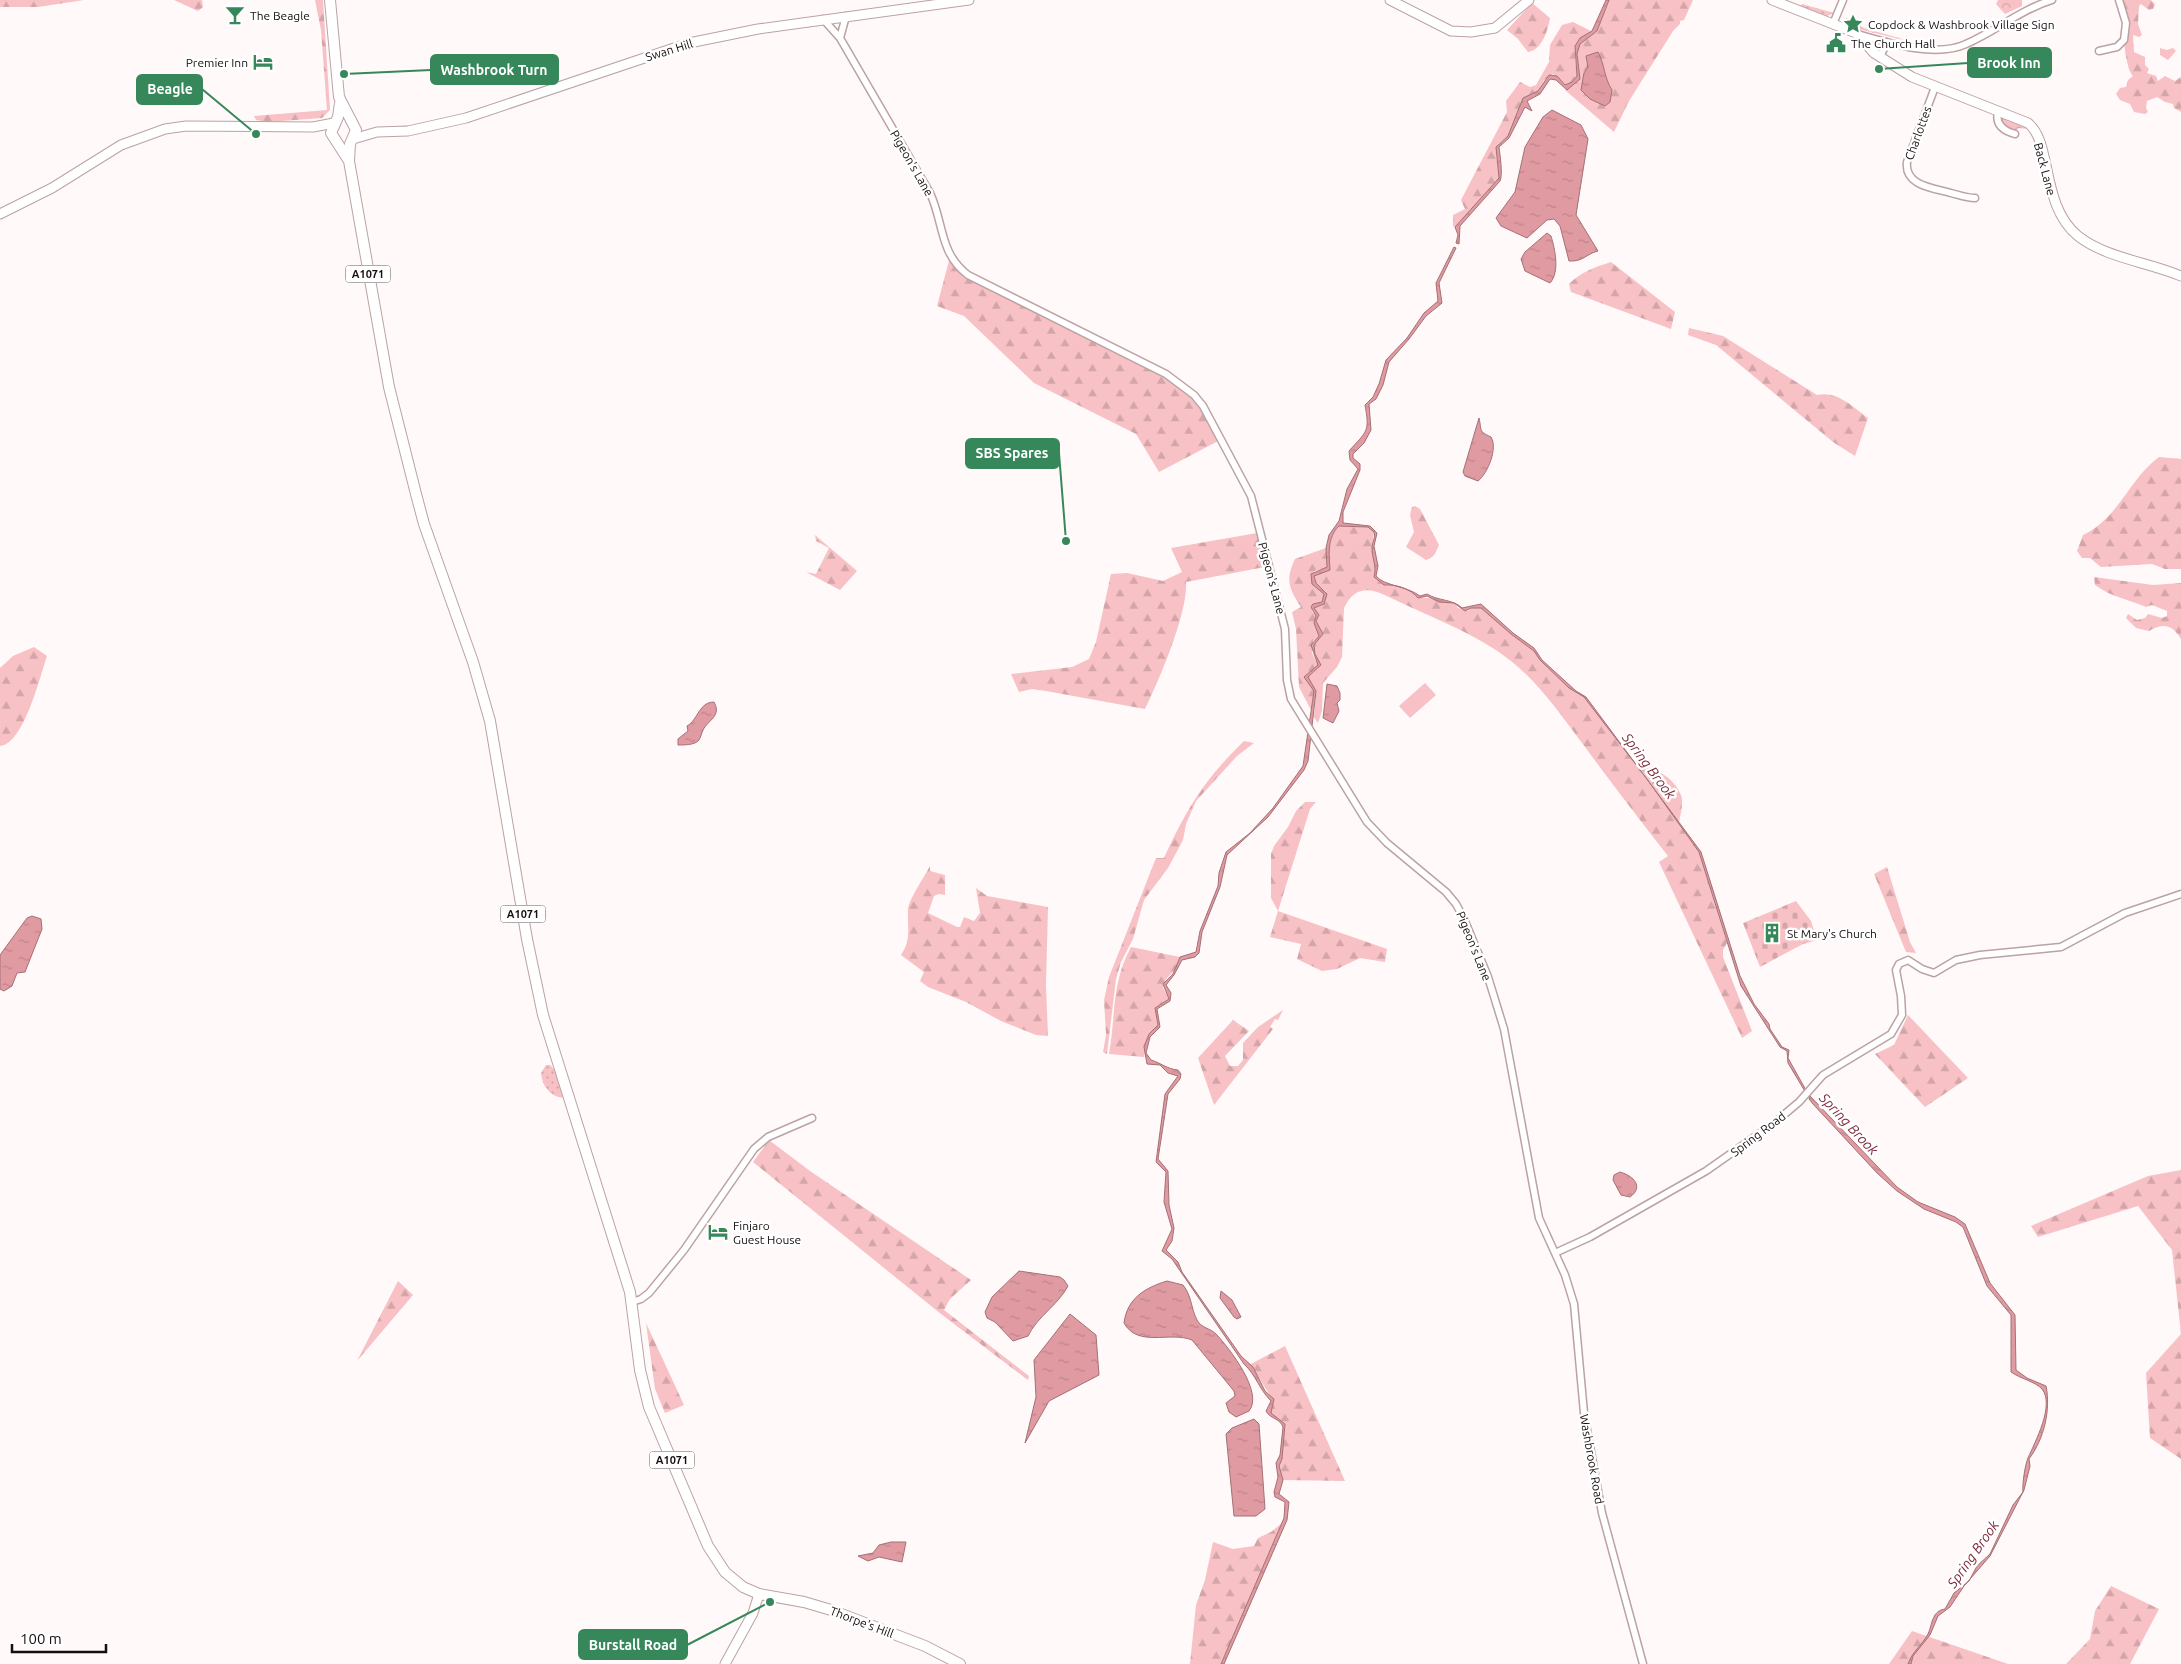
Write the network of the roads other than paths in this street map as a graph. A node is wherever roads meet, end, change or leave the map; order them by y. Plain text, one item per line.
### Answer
1 (330, 0) edge
2 (969, 0) edge
3 (1390, 0) edge
4 (1529, 0) edge
5 (1772, 0) edge
6 (1843, 0) edge
7 (2027, 0) edge
8 (2052, 0) edge
9 (2119, 0) edge
10 (2032, 8) junction
11 (846, 16) junction
12 (823, 19) junction
13 (1833, 24) junction
14 (1856, 33) junction
15 (840, 38) junction
16 (1887, 42) junction
17 (2099, 51) dead end
18 (1880, 57) junction
19 (1934, 86) junction
20 (340, 102) junction
21 (1998, 112) junction
22 (336, 122) junction
23 (353, 123) junction
24 (313, 127) junction
25 (377, 132) junction
26 (2015, 134) dead end
27 (336, 140) junction
28 (352, 140) junction
29 (349, 161) junction
30 (1970, 200) dead end
31 (0, 214) edge
32 (2181, 276) edge
33 (2181, 894) edge
34 (812, 1118) dead end
35 (1555, 1253) junction
36 (632, 1302) junction
37 (759, 1594) junction
38 (724, 1664) edge
39 (960, 1664) edge
40 (1643, 1664) edge

1 - 20 main road
2 - 11 street, Swan Hill
3 - 4 street
5 - 13 street
6 - 13 street
7 - 10 street
8 - 10 street
9 - 17 street
10 - 16 street
11 - 12 street, Swan Hill
11 - 15 street
12 - 15 street, Pigeon's Lane
12 - 25 street, Swan Hill
13 - 14 street
14 - 16 street
14 - 18 street, Back Lane
15 - 35 street, Pigeon's Lane
16 - 18 street
18 - 19 street, Back Lane
19 - 21 street, Back Lane
19 - 30 street, Charlottes
20 - 22 main road
20 - 23 main road
21 - 26 street
21 - 32 street, Back Lane
22 - 23 main road
22 - 24 street
22 - 27 main road
23 - 25 street, Swan Hill
23 - 28 main road
24 - 27 street
24 - 31 street
25 - 28 street, Swan Hill
27 - 28 main road
27 - 29 main road, A1071
28 - 29 main road, A1071
29 - 36 main road, A1071
33 - 35 street, Spring Road
34 - 36 street
35 - 40 street, Washbrook Road
36 - 37 main road, A1071
37 - 38 street
37 - 39 main road, Thorpe's Hill / A1071

